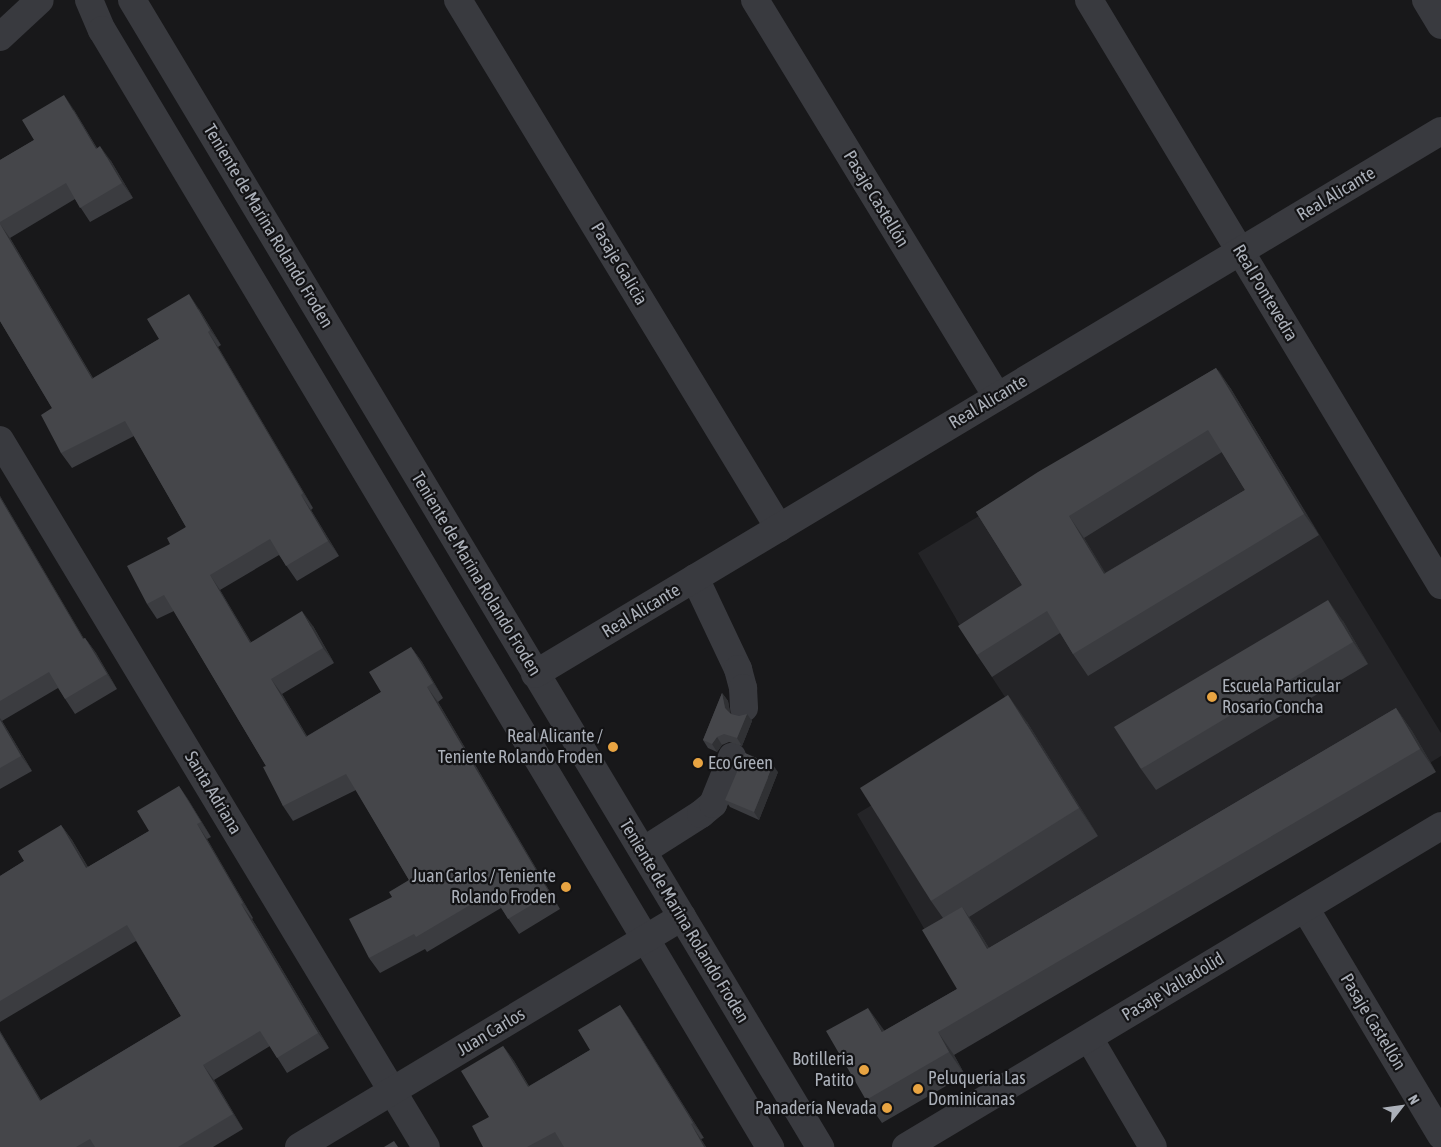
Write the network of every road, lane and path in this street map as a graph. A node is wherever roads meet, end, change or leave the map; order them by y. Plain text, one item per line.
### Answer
1 (40, 0) edge
2 (89, 0) edge
3 (132, 0) edge
4 (458, 0) edge
5 (755, 0) edge
6 (1089, 0) edge
7 (1426, 0) edge
8 (1441, 25) edge
9 (0, 37) edge
10 (1441, 131) edge
11 (1240, 252) junction
12 (997, 397) junction
13 (0, 440) edge
14 (779, 528) junction
15 (695, 578) junction
16 (1441, 585) edge
17 (536, 674) junction
18 (744, 708) dead end
19 (732, 758) dead end
20 (1441, 826) edge
21 (643, 851) junction
22 (1305, 908) junction
23 (682, 917) junction
24 (646, 939) junction
25 (1089, 1038) junction
26 (392, 1091) junction
27 (1441, 1135) edge
28 (299, 1147) edge
29 (426, 1147) edge
30 (770, 1147) edge
31 (820, 1147) edge
32 (906, 1147) edge
33 (1153, 1147) edge

1 - 9 street
2 - 24 street
3 - 17 street, Teniente de Marina Rolando Froden
4 - 14 street, Pasaje Galicia
5 - 12 street, Pasaje Castellón
6 - 11 street, Real Pontevedra
7 - 8 street
10 - 11 street, Real Alicante
11 - 12 street, Real Alicante
11 - 16 street, Real Pontevedra
12 - 14 street, Real Alicante
13 - 26 street, Santa Adriana
14 - 15 street, Real Alicante
15 - 17 street, Real Alicante
15 - 18 street
17 - 21 street, Teniente de Marina Rolando Froden
19 - 21 street
20 - 22 street, Pasaje Valladolid
21 - 23 street, Teniente de Marina Rolando Froden
22 - 25 street, Pasaje Valladolid
22 - 27 street, Pasaje Castellón
23 - 24 street, Juan Carlos
23 - 31 street, Teniente de Marina Rolando Froden
24 - 26 street, Juan Carlos
24 - 30 street
25 - 32 street, Pasaje Valladolid
25 - 33 street
26 - 28 street, Juan Carlos
26 - 29 street, Santa Adriana

